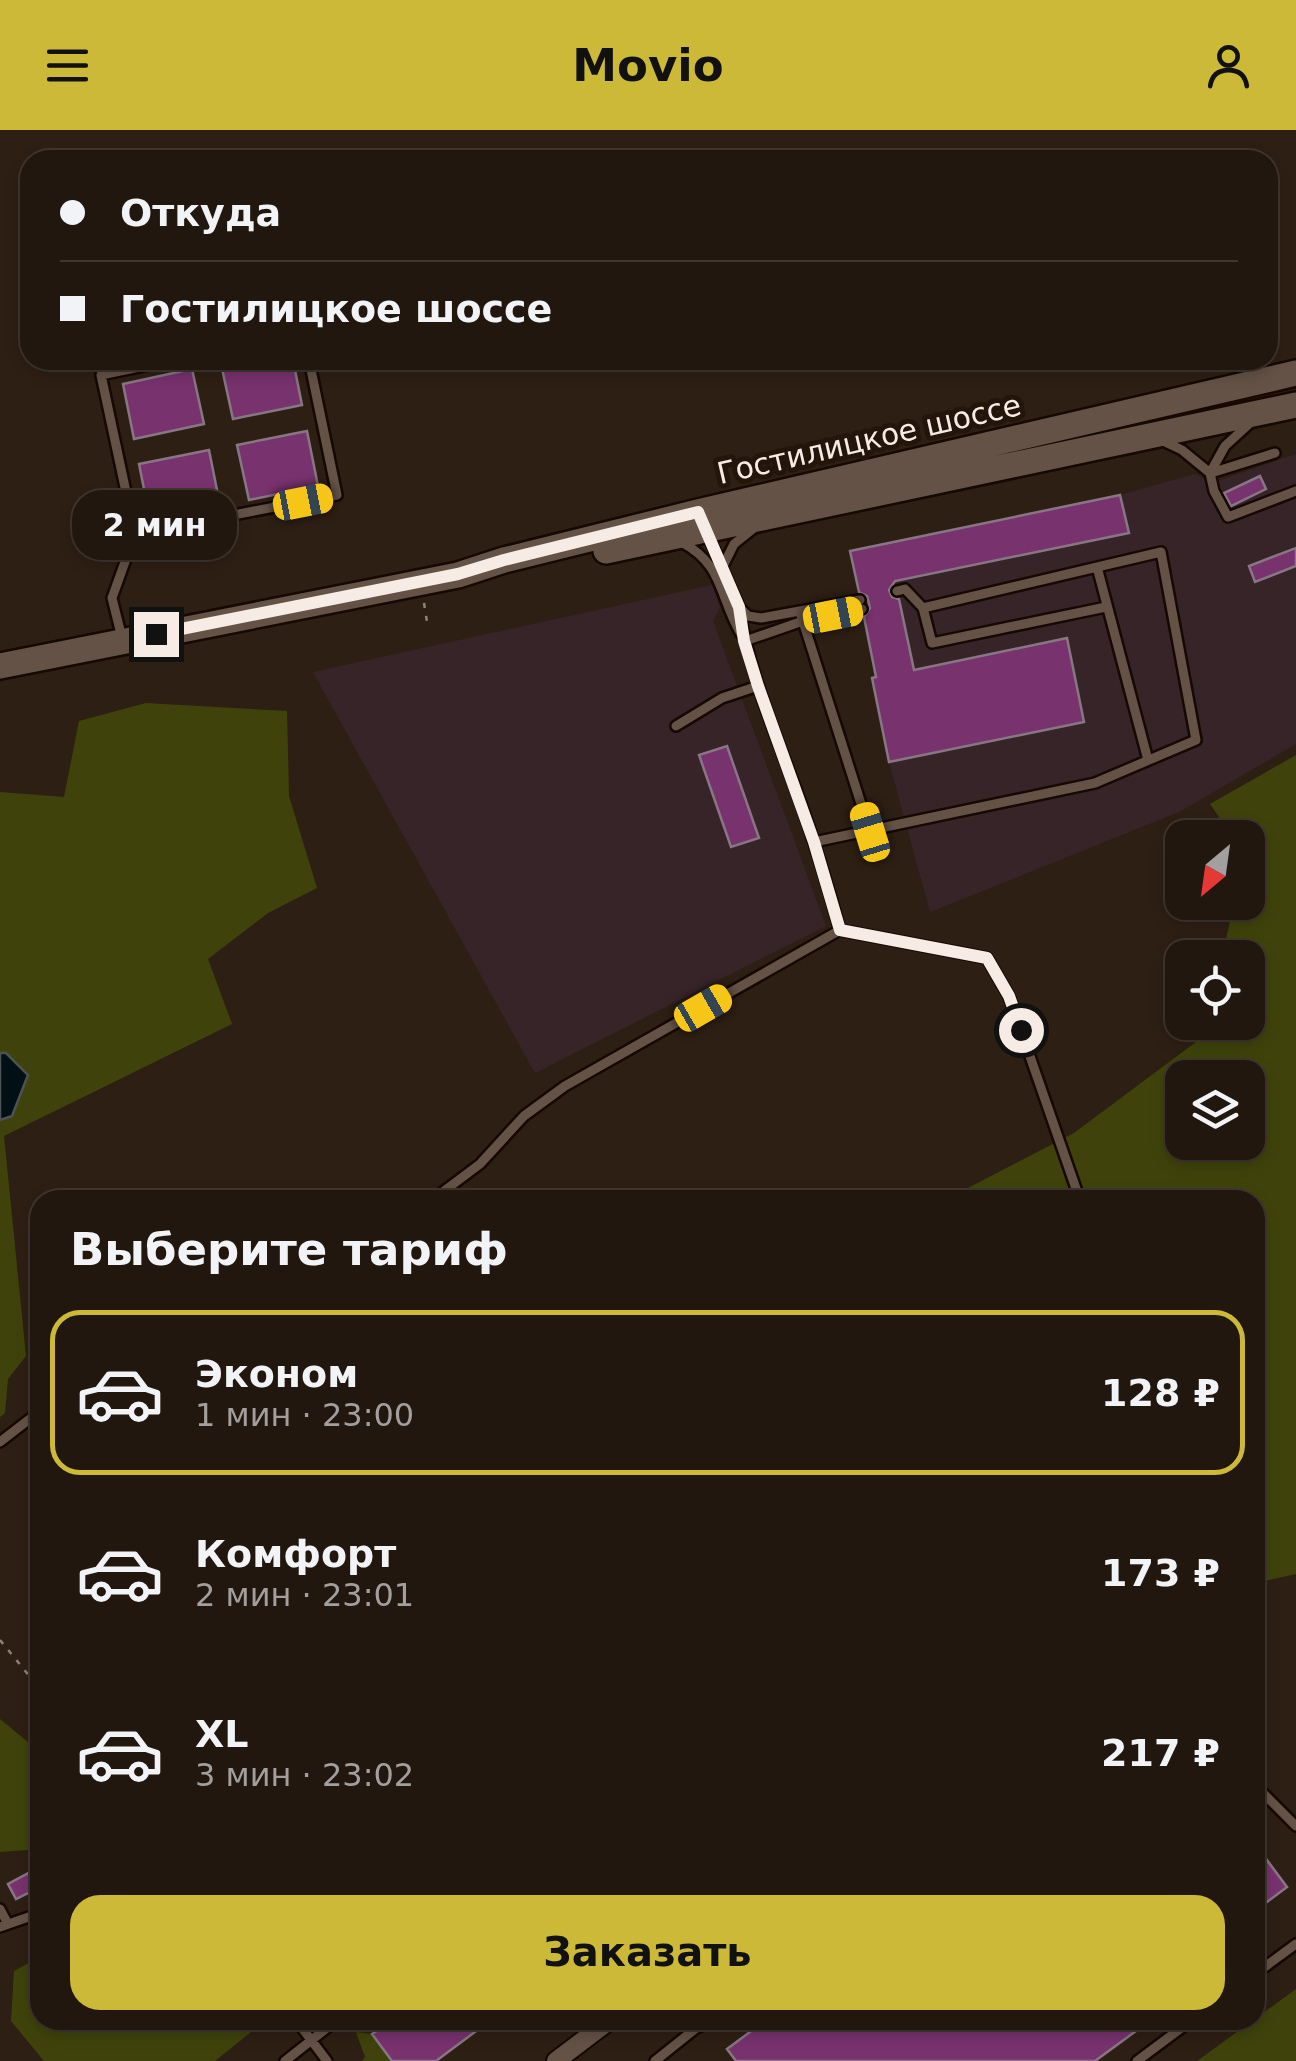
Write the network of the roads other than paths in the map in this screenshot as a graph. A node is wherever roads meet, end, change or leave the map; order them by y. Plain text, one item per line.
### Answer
1 (125, 370) edge
2 (311, 370) edge
3 (1296, 372) edge
4 (1296, 405) edge
5 (1262, 412) junction
6 (1152, 436) junction
7 (1275, 454) dead end
8 (1210, 473) junction
9 (1296, 491) edge
10 (777, 516) junction
11 (702, 521) junction
12 (135, 534) junction
13 (674, 538) junction
14 (1097, 567) junction
15 (722, 568) junction
16 (458, 574) junction
17 (899, 596) dead end
18 (862, 604) dead end
19 (739, 607) junction
20 (923, 608) junction
21 (1106, 608) junction
22 (802, 616) junction
23 (123, 641) junction
24 (744, 641) junction
25 (0, 666) edge
26 (758, 686) junction
27 (676, 726) dead end
28 (1148, 760) junction
29 (870, 832) junction
30 (814, 842) junction
31 (840, 930) junction
32 (445, 1190) edge
33 (1077, 1190) edge
34 (30, 1419) edge
35 (0, 1442) edge
36 (1265, 1795) edge
37 (1296, 1826) edge
38 (0, 1910) edge
39 (30, 1917) edge
40 (4, 1926) edge
41 (1296, 1944) edge
42 (1265, 1967) edge
43 (304, 2030) edge
44 (325, 2030) edge
45 (597, 2030) edge
46 (686, 2030) edge
47 (1178, 2030) edge
48 (312, 2040) junction
49 (285, 2061) edge
50 (327, 2061) edge
51 (556, 2061) edge
52 (655, 2061) edge
53 (1136, 2061) edge

1 - 12 lane
2 - 12 lane
3 - 11 main road, Гостилицкое шоссе
4 - 5 main road, Гостилицкое шоссе
5 - 6 main road, Гостилицкое шоссе
5 - 8 lane
6 - 8 lane
6 - 10 main road, Гостилицкое шоссе
7 - 8 lane
8 - 9 lane
10 - 11 main road, Гостилицкое шоссе
10 - 15 lane
11 - 13 main road, Гостилицкое шоссе
11 - 15 lane
11 - 16 main road, Гостилицкое шоссе
12 - 23 lane
13 - 16 main road, Гостилицкое шоссе
13 - 24 lane
14 - 20 lane
14 - 21 lane
14 - 28 lane
15 - 19 lane
16 - 23 main road, Гостилицкое шоссе
17 - 20 lane
18 - 22 lane
19 - 22 lane
19 - 24 lane
20 - 21 lane
21 - 28 lane
22 - 24 lane
22 - 29 lane
23 - 25 main road, Гостилицкое шоссе
24 - 26 lane
26 - 27 lane
26 - 30 lane
28 - 29 lane
29 - 30 lane
30 - 31 lane
31 - 32 lane
31 - 33 lane
34 - 35 lane
36 - 37 lane
38 - 40 lane
39 - 40 lane
41 - 42 lane
43 - 48 lane
44 - 48 lane
45 - 51 street
46 - 52 lane
47 - 53 lane
48 - 49 lane
48 - 50 lane

